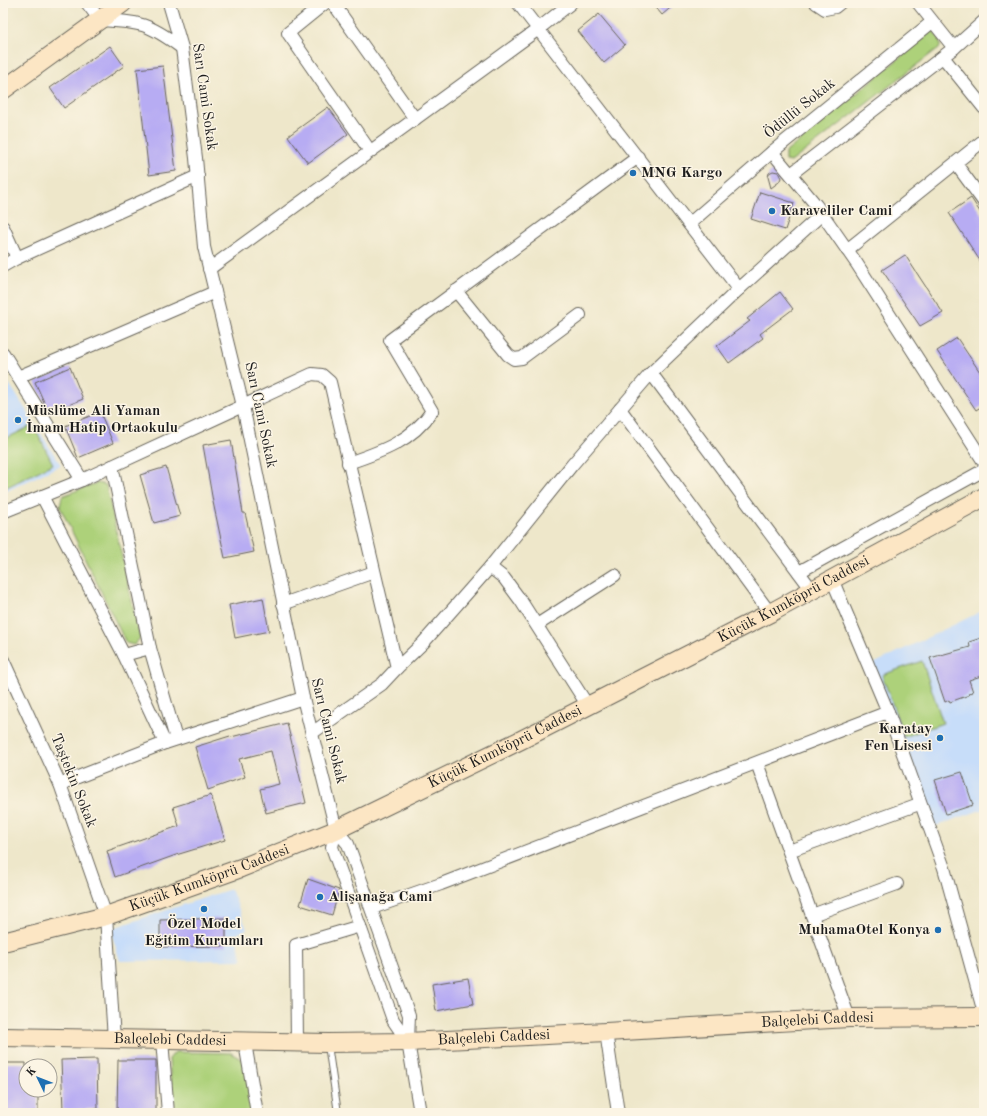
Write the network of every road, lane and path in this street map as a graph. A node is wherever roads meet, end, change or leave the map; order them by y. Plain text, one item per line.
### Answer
1 (87, 3) edge
2 (123, 3) edge
3 (169, 3) edge
4 (325, 3) edge
5 (333, 3) edge
6 (518, 3) edge
7 (571, 3) edge
8 (816, 3) edge
9 (840, 3) edge
10 (918, 3) edge
11 (100, 20) junction
12 (984, 21) edge
13 (932, 22) junction
14 (537, 30) junction
15 (182, 48) junction
16 (954, 48) junction
17 (942, 57) junction
18 (3, 90) edge
19 (984, 108) edge
20 (415, 119) junction
21 (984, 140) edge
22 (370, 151) junction
23 (772, 152) junction
24 (638, 157) junction
25 (956, 164) junction
26 (791, 174) junction
27 (198, 176) junction
28 (984, 202) edge
29 (822, 214) junction
30 (689, 224) junction
31 (3, 227) edge
32 (847, 250) junction
33 (16, 258) junction
34 (3, 266) edge
35 (209, 269) junction
36 (739, 289) junction
37 (456, 291) junction
38 (215, 292) junction
39 (580, 315) dead end
40 (3, 353) edge
41 (651, 373) junction
42 (18, 377) junction
43 (243, 406) junction
44 (620, 409) junction
45 (984, 462) edge
46 (348, 463) junction
47 (112, 466) junction
48 (984, 470) edge
49 (82, 480) junction
50 (42, 496) junction
51 (984, 497) edge
52 (3, 512) edge
53 (490, 567) junction
54 (374, 572) junction
55 (799, 572) junction
56 (615, 575) dead end
57 (832, 579) junction
58 (812, 590) junction
59 (283, 604) junction
60 (770, 613) junction
61 (537, 625) junction
62 (150, 648) junction
63 (124, 655) junction
64 (3, 660) edge
65 (397, 668) junction
66 (303, 698) junction
67 (588, 706) junction
68 (888, 712) junction
69 (312, 734) junction
70 (170, 741) junction
71 (757, 763) junction
72 (60, 784) junction
73 (920, 804) junction
74 (336, 830) junction
75 (789, 851) junction
76 (897, 884) dead end
77 (372, 908) junction
78 (812, 915) junction
79 (106, 916) junction
80 (360, 926) junction
81 (3, 942) edge
82 (984, 1013) edge
83 (984, 1017) edge
84 (849, 1018) junction
85 (606, 1032) junction
86 (3, 1037) edge
87 (114, 1039) junction
88 (162, 1040) junction
89 (245, 1042) junction
90 (297, 1042) junction
91 (408, 1042) junction
92 (328, 1043) junction
93 (168, 1113) edge
94 (257, 1113) edge
95 (338, 1113) edge
96 (420, 1113) edge
97 (618, 1113) edge

1 - 11 street
2 - 11 street
3 - 15 street, Sarı Cami Sokak
4 - 22 street
5 - 20 street
6 - 14 street
7 - 14 street
8 - 9 street
10 - 13 street
11 - 15 street
11 - 18 street
12 - 16 street
13 - 16 street
13 - 23 street, Ödüllü Sokak
14 - 20 street
14 - 24 street
15 - 27 street, Sarı Cami Sokak
16 - 17 street
17 - 19 street
17 - 26 street
20 - 22 street
21 - 25 street
22 - 35 street
23 - 26 street
23 - 30 street, Ödüllü Sokak
24 - 30 street
24 - 37 street
25 - 28 street
25 - 32 street
26 - 29 street
27 - 33 street
27 - 35 street, Sarı Cami Sokak
29 - 32 street
29 - 36 street
30 - 36 street
31 - 33 street
32 - 45 street
33 - 34 street
35 - 38 street, Sarı Cami Sokak
36 - 41 street
37 - 39 street
37 - 46 street
38 - 42 street
38 - 43 street, Sarı Cami Sokak
40 - 42 street
41 - 44 street
41 - 55 street
42 - 49 street
43 - 46 street
43 - 47 street
43 - 59 street, Sarı Cami Sokak
44 - 53 street
44 - 60 street
46 - 54 street
47 - 49 street
47 - 62 street
48 - 55 street
49 - 50 street
50 - 52 street
50 - 63 street
51 - 57 street, Küçük Kumköprü Caddesi
53 - 61 street
53 - 65 street
54 - 59 street
54 - 65 street
55 - 58 street
56 - 61 street
57 - 58 street, Küçük Kumköprü Caddesi
57 - 68 street
58 - 60 street, Küçük Kumköprü Caddesi
59 - 66 street, Sarı Cami Sokak
60 - 67 street, Küçük Kumköprü Caddesi
61 - 67 street
62 - 63 street
62 - 70 street
63 - 70 street
64 - 72 street, Taştekin Sokak
65 - 69 street
66 - 69 street, Sarı Cami Sokak
66 - 70 street
67 - 74 street, Küçük Kumköprü Caddesi
68 - 71 street
68 - 73 street
69 - 74 street, Sarı Cami Sokak
70 - 72 street
71 - 75 street
71 - 77 street
72 - 79 street, Taştekin Sokak
73 - 75 street
73 - 82 street
74 - 77 street, Sarı Cami Sokak
74 - 79 street, Küçük Kumköprü Caddesi
74 - 80 street, Sarı Cami Sokak
75 - 78 street
76 - 78 street
77 - 91 street, Sarı Cami Sokak
78 - 84 street
79 - 81 street, Küçük Kumköprü Caddesi
79 - 87 street, Taştekin Sokak
80 - 90 street
80 - 91 street, Sarı Cami Sokak
83 - 84 street, Balçelebi Caddesi
84 - 85 street, Balçelebi Caddesi
85 - 91 street, Balçelebi Caddesi
85 - 97 street
86 - 87 street, Balçelebi Caddesi
87 - 88 street, Balçelebi Caddesi
88 - 89 street, Balçelebi Caddesi
88 - 93 street
89 - 90 street, Balçelebi Caddesi
89 - 94 street
90 - 92 street, Balçelebi Caddesi
91 - 92 street, Balçelebi Caddesi
91 - 96 street, Sarı Cami Sokak
92 - 95 lane

